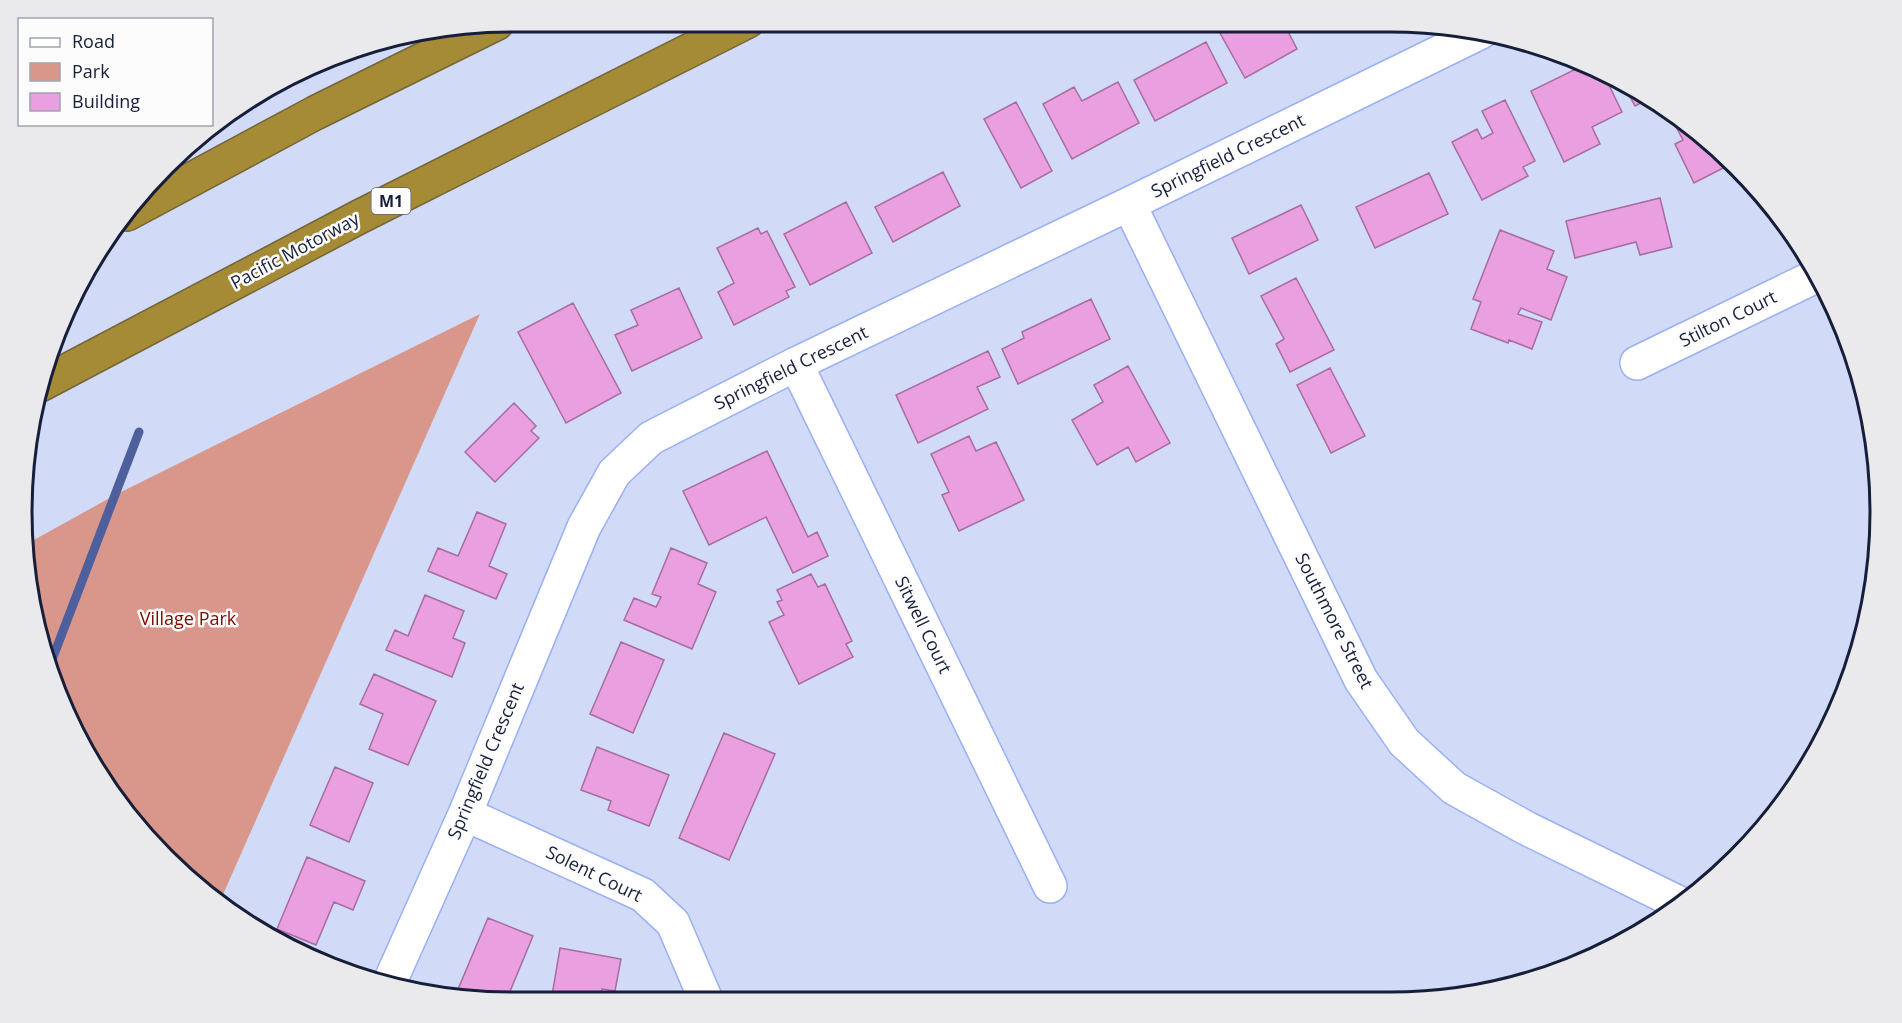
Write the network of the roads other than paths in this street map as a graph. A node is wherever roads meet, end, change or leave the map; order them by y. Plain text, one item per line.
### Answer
1 (726, 32) edge
2 (476, 33) edge
3 (1468, 38) edge
4 (1130, 204) junction
5 (142, 206) edge
6 (1810, 279) edge
7 (1637, 363) dead end
8 (796, 364) junction
9 (50, 380) edge
10 (465, 814) junction
11 (1050, 886) dead end
12 (1673, 899) edge
13 (392, 976) edge
14 (703, 992) edge

1 - 9 highway, Pacific Motorway / M1
2 - 5 highway
3 - 4 street, Springfield Crescent
4 - 8 street, Springfield Crescent
4 - 12 street, Southmore Street
6 - 7 street, Stilton Court
8 - 10 street, Springfield Crescent
8 - 11 street, Sitwell Court
10 - 13 street, Springfield Crescent
10 - 14 street, Solent Court

